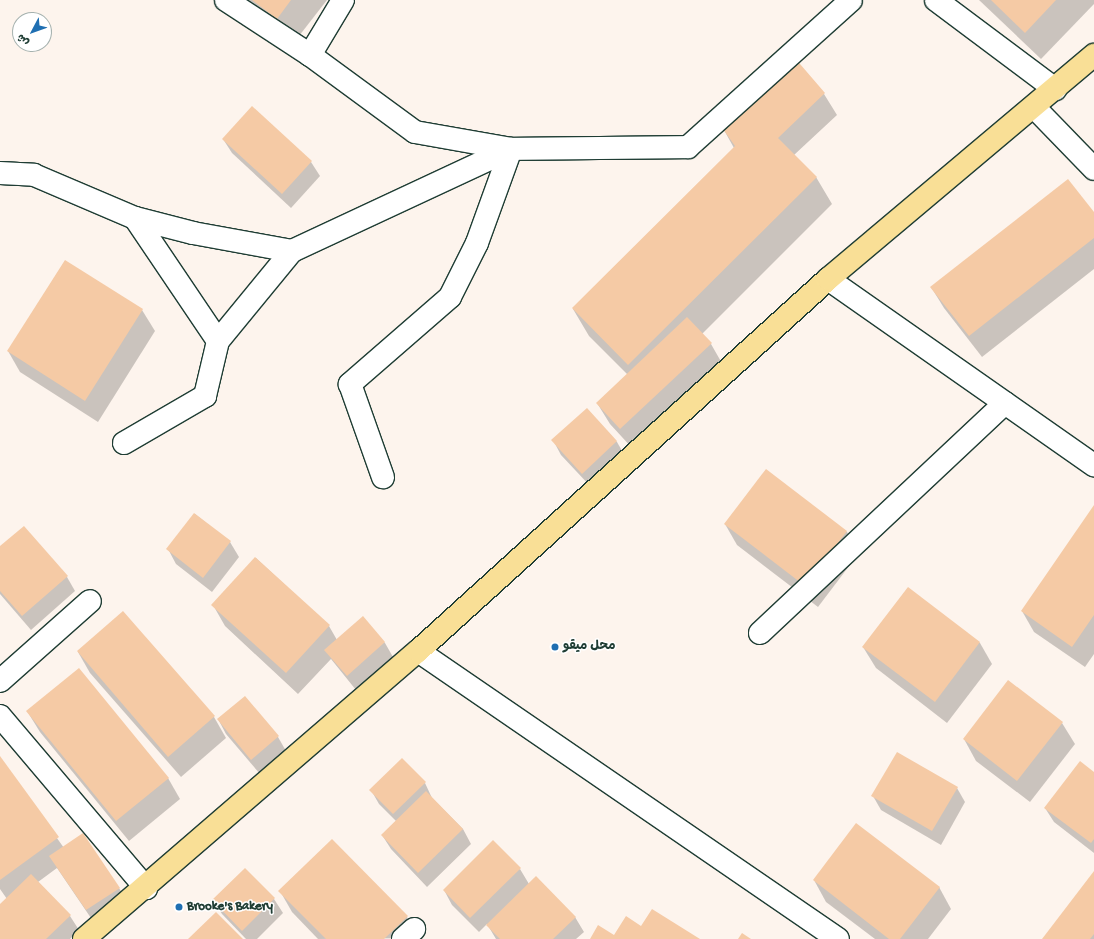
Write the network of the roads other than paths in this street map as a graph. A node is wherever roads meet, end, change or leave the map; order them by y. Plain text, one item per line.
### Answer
1 (226, 0) edge
2 (343, 0) edge
3 (851, 0) edge
4 (936, 0) edge
5 (310, 54) junction
6 (1094, 55) edge
7 (1055, 89) junction
8 (1034, 107) junction
9 (511, 149) junction
10 (1094, 169) edge
11 (0, 173) edge
12 (135, 218) junction
13 (292, 251) junction
14 (828, 279) junction
15 (218, 340) junction
16 (1005, 403) junction
17 (124, 443) dead end
18 (1094, 465) edge
19 (383, 477) dead end
20 (90, 601) dead end
21 (760, 633) dead end
22 (418, 651) junction
23 (0, 681) edge
24 (0, 716) edge
25 (146, 888) junction
26 (84, 939) edge
27 (838, 939) edge

1 - 5 street
2 - 5 street
3 - 9 street
4 - 7 street
5 - 9 street
6 - 7 main road
7 - 8 main road
8 - 10 street
8 - 14 main road
9 - 13 street
9 - 19 street
11 - 12 street
12 - 13 street
12 - 15 street
13 - 15 street
14 - 16 street
14 - 22 main road
15 - 17 street
16 - 18 street
16 - 21 street
20 - 23 street
22 - 25 main road
22 - 27 street
24 - 25 street
25 - 26 main road

